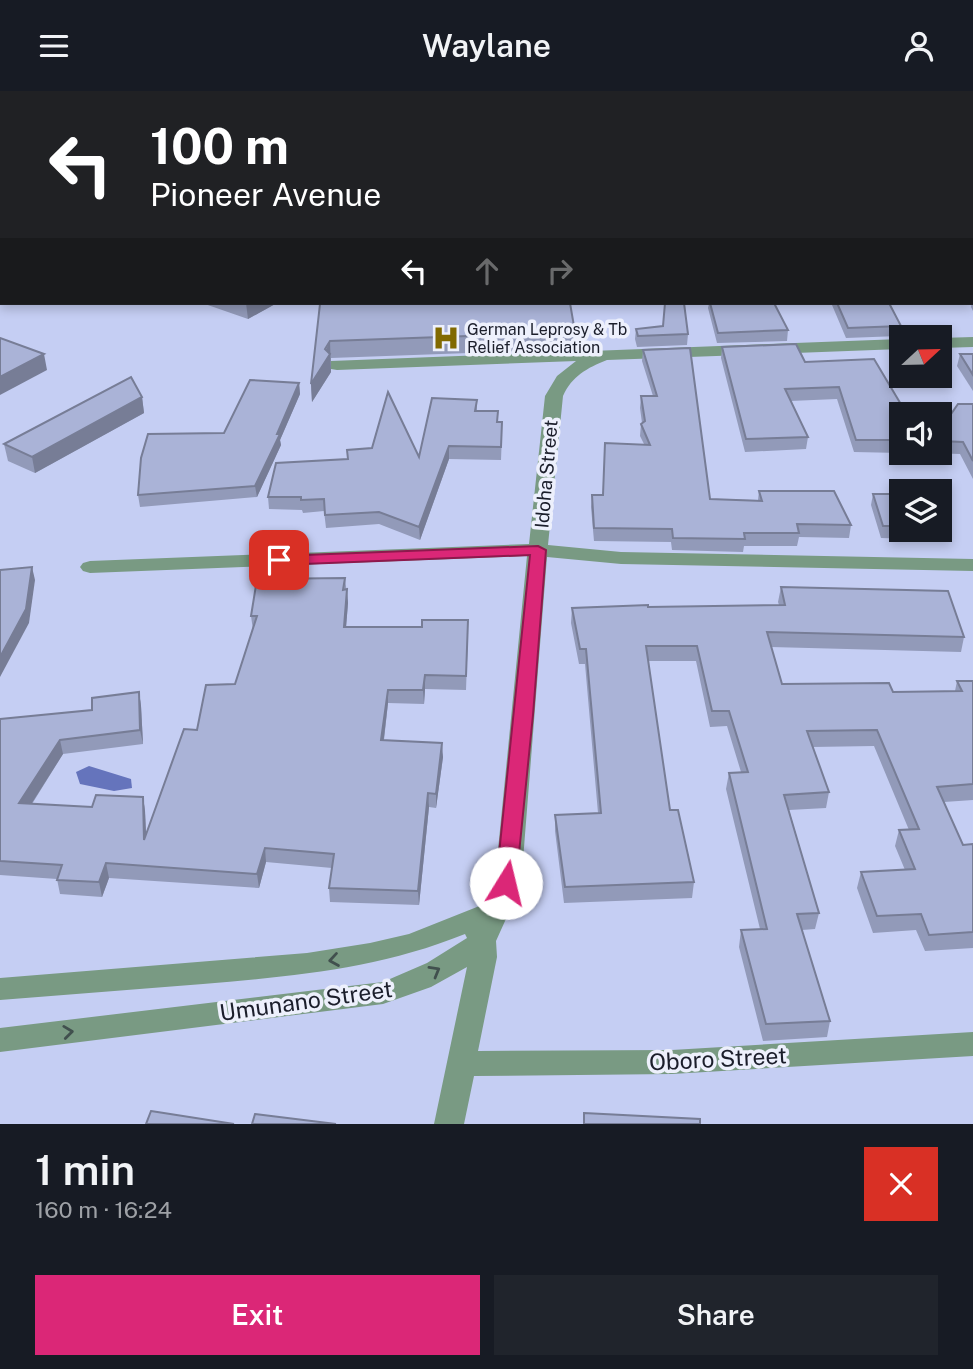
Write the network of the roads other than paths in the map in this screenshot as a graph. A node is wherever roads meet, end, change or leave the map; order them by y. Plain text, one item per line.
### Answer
1 (973, 342) edge
2 (952, 343) edge
3 (889, 344) edge
4 (604, 355) junction
5 (337, 365) edge
6 (538, 550) junction
7 (973, 565) edge
8 (90, 567) dead end
9 (482, 923) junction
10 (0, 989) edge
11 (0, 1040) edge
12 (973, 1044) edge
13 (462, 1064) junction
14 (449, 1124) edge

1 - 2 street
3 - 4 street
4 - 5 street
4 - 6 street, Idoha Street
6 - 7 street
6 - 8 street
6 - 9 street, Idoha Street
9 -> 10 street, Umunano Street
11 -> 9 street, Umunano Street
9 - 13 street, Idoha Street
12 - 13 street, Oboro Street
13 - 14 street, Idoha Street

